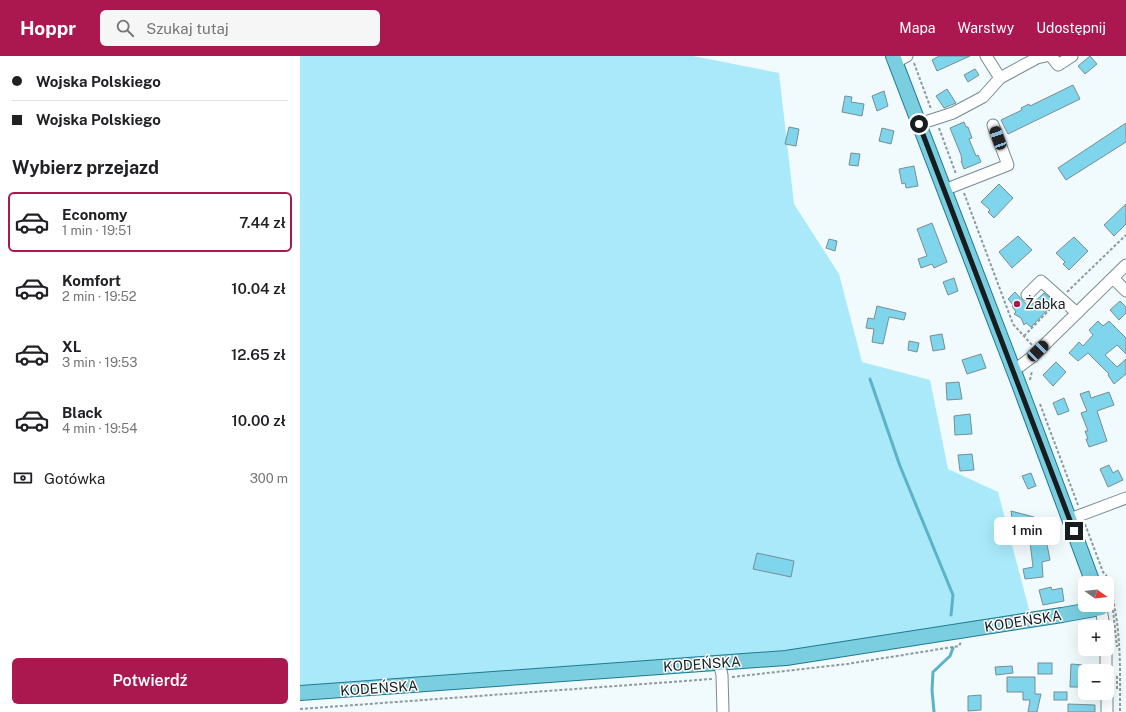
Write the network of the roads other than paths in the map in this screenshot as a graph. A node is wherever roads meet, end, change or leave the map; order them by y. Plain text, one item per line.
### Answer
1 (986, 56) edge
2 (1051, 56) edge
3 (1072, 56) edge
4 (1041, 57) edge
5 (902, 59) edge
6 (1000, 78) junction
7 (919, 124) junction
8 (993, 125) dead end
9 (944, 190) junction
10 (1126, 265) edge
11 (1113, 278) junction
12 (1126, 291) edge
13 (1027, 295) dead end
14 (1077, 313) junction
15 (1013, 370) junction
16 (1126, 498) edge
17 (1070, 519) junction
18 (1085, 576) edge
19 (1078, 612) edge
20 (719, 663) junction
21 (300, 694) edge
22 (1107, 700) edge
23 (723, 712) edge
24 (1107, 712) edge

1 - 6 street
2 - 3 street
4 - 6 street
5 - 7 main road
6 - 7 street
7 - 9 main road
8 - 9 street
9 - 15 main road
10 - 11 street
11 - 12 street
11 - 14 street
13 - 14 street
14 - 15 street
15 - 17 main road
16 - 17 street
17 - 18 main road
19 - 20 main road, KODEŃSKA
20 - 21 main road, KODEŃSKA
20 - 23 street
22 - 24 street

